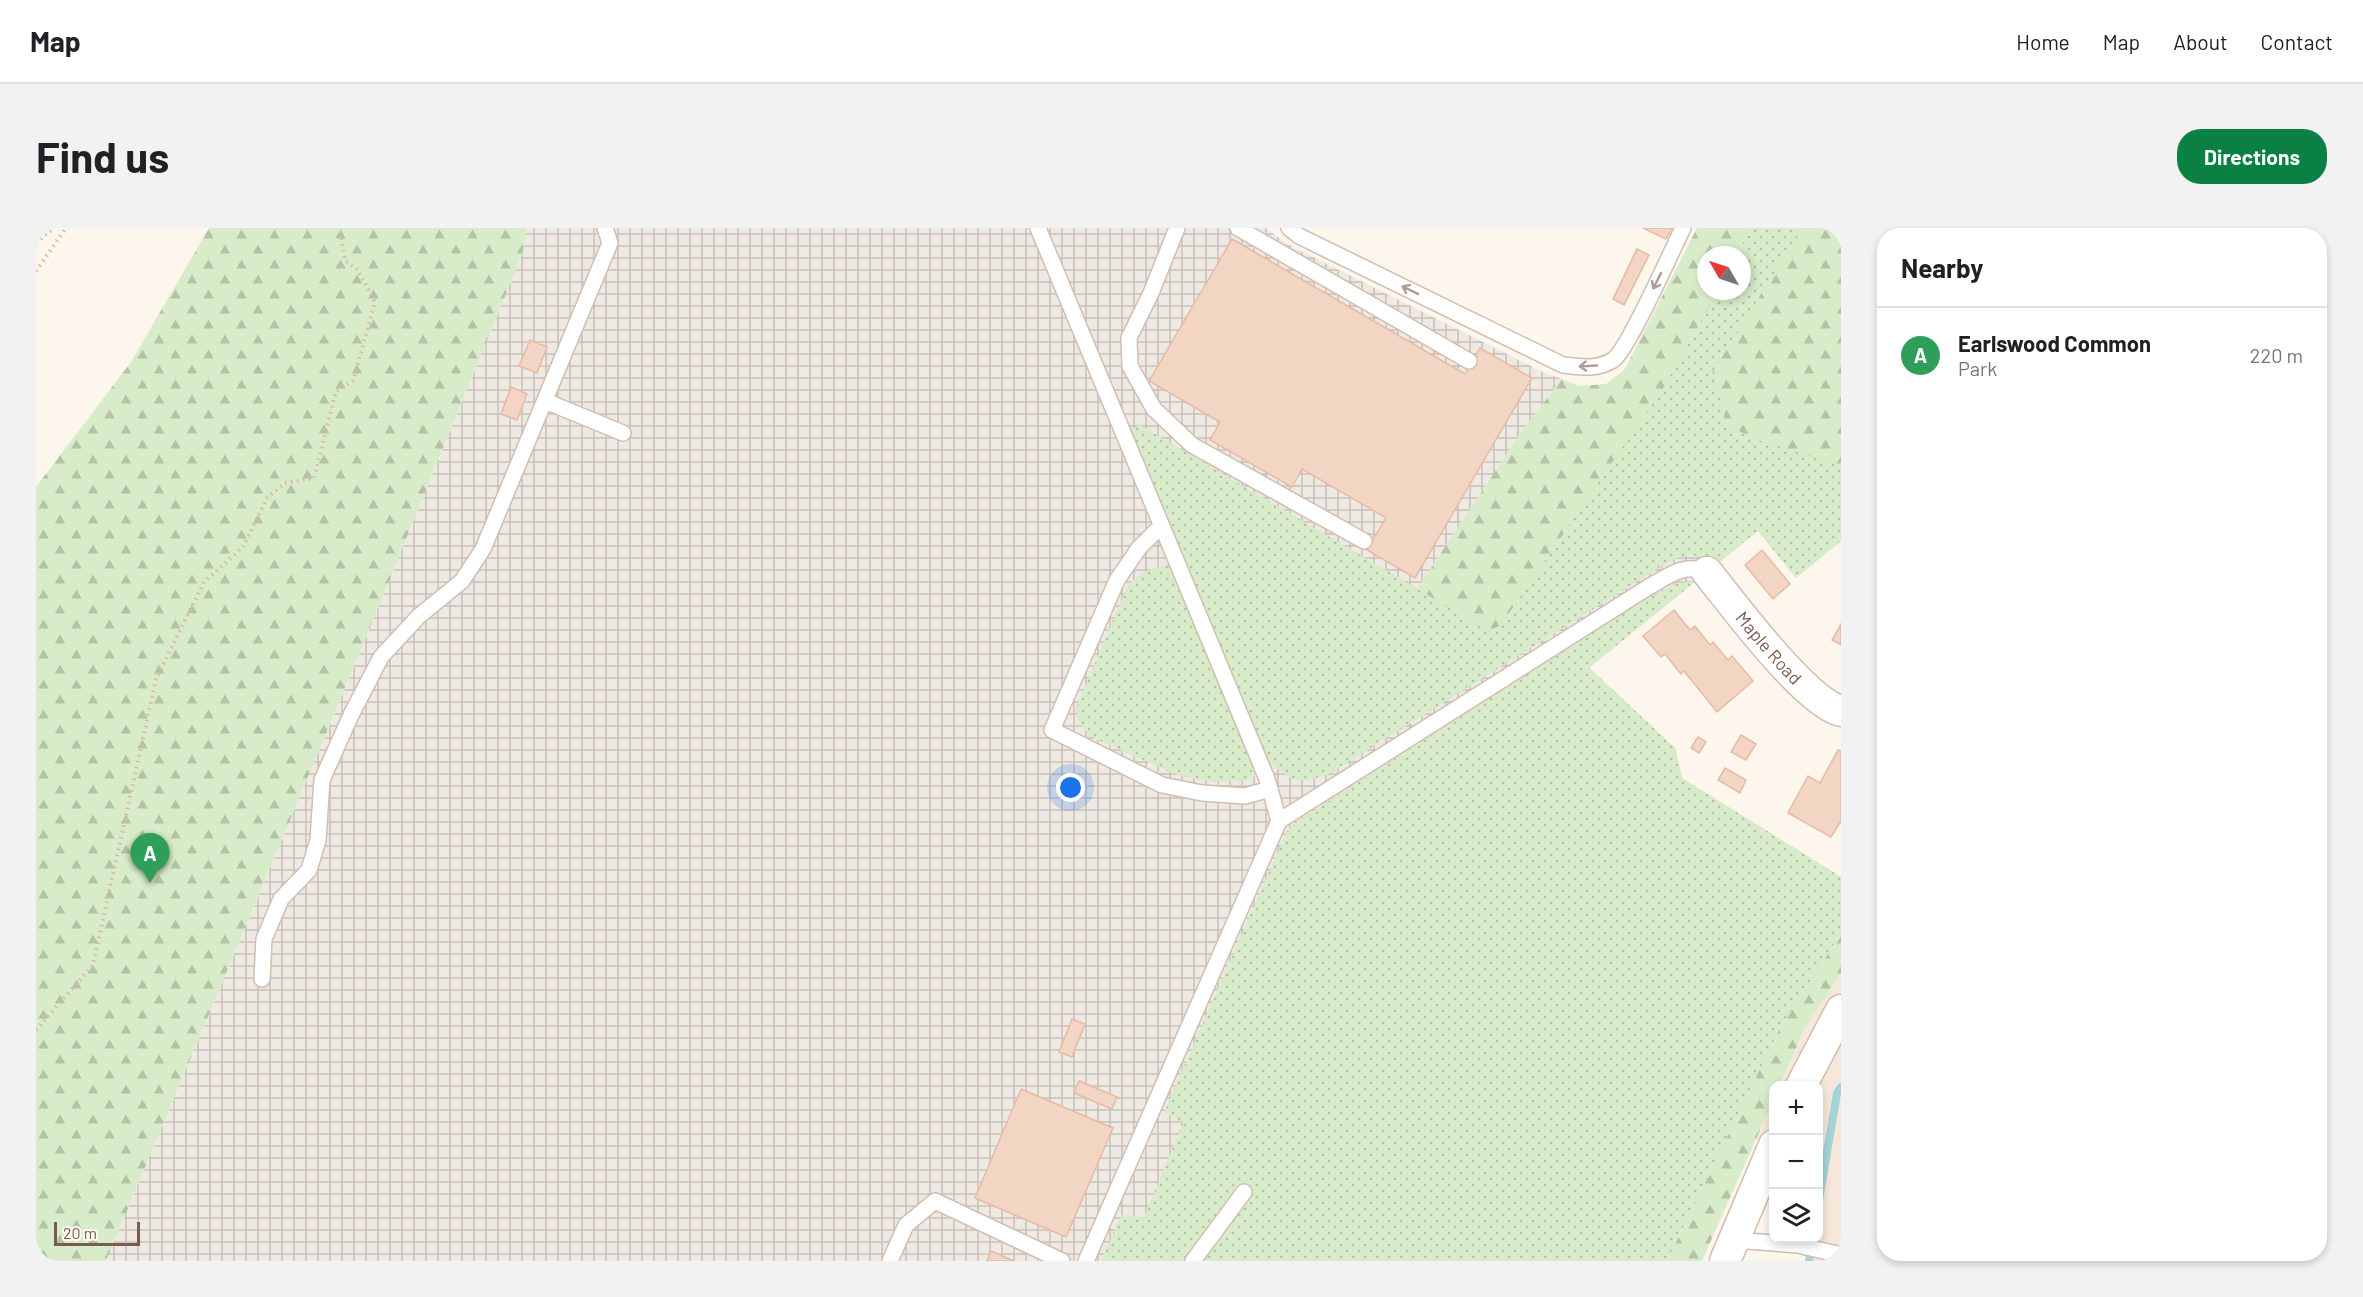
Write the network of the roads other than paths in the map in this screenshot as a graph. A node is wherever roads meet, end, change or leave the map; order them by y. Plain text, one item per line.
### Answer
1 (606, 228) edge
2 (1038, 228) edge
3 (1177, 228) edge
4 (1238, 228) edge
5 (1288, 228) edge
6 (1683, 228) edge
7 (1469, 361) dead end
8 (545, 401) junction
9 (623, 433) dead end
10 (1161, 526) junction
11 (1364, 541) dead end
12 (1707, 572) joint
13 (1841, 711) edge
14 (1270, 789) junction
15 (1279, 821) junction
16 (262, 979) dead end
17 (1841, 1010) edge
18 (1803, 1081) edge
19 (1769, 1155) edge
20 (1244, 1192) dead end
21 (1730, 1250) edge
22 (1835, 1253) edge
23 (890, 1261) edge
24 (1062, 1261) edge
25 (1086, 1261) edge
26 (1193, 1261) edge

1 - 8 lane
2 - 10 lane
3 - 11 lane
4 - 7 lane
6 -> 5 lane
8 - 9 lane
8 - 16 lane
10 - 14 lane
10 - 14 lane
12 - 13 street, Maple Road
12 - 15 lane
14 - 15 lane
15 - 25 lane
17 - 18 street
19 - 21 street
20 - 26 lane
21 - 22 lane
23 - 24 lane

